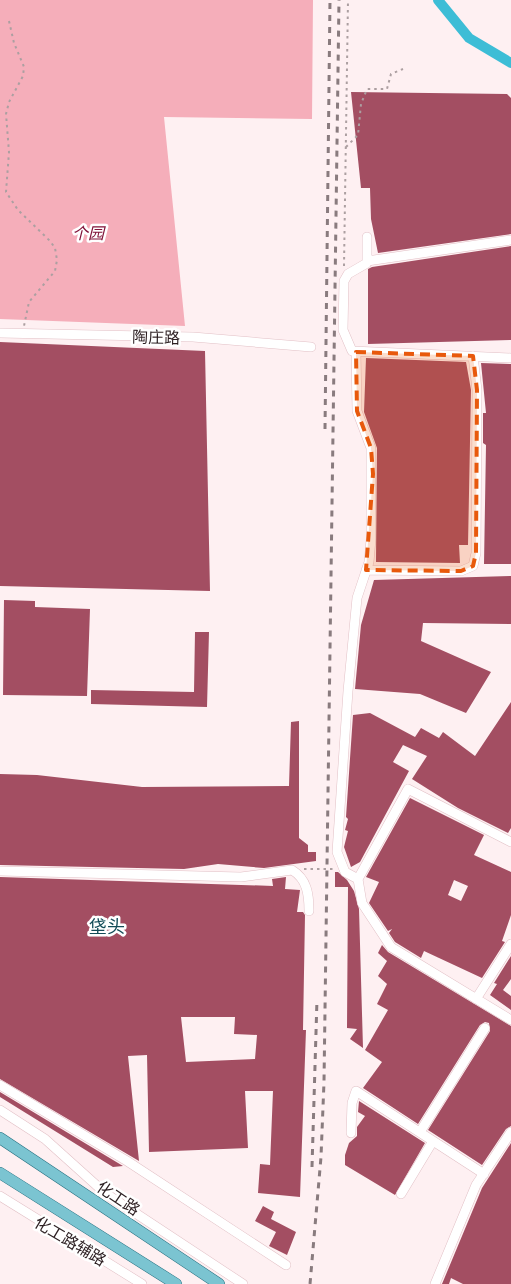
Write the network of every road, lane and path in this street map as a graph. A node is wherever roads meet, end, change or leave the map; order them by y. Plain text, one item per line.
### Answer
1 (348, 0) edge
2 (9, 21) dead end
3 (403, 69) dead end
4 (346, 147) junction
5 (367, 237) dead end
6 (511, 240) edge
7 (367, 261) junction
8 (344, 281) junction
9 (0, 333) edge
10 (23, 333) junction
11 (311, 347) dead end
12 (354, 352) junction
13 (473, 356) junction
14 (511, 358) edge
15 (366, 570) junction
16 (511, 842) edge
17 (292, 870) junction
18 (0, 871) edge
19 (345, 872) junction
20 (358, 879) junction
21 (309, 911) dead end
22 (511, 944) edge
23 (476, 999) junction
24 (511, 1020) edge
25 (485, 1028) dead end
26 (0, 1085) edge
27 (0, 1110) edge
28 (420, 1132) junction
29 (511, 1132) edge
30 (351, 1133) dead end
31 (0, 1138) edge
32 (433, 1141) junction
33 (0, 1173) edge
34 (484, 1174) junction
35 (401, 1194) dead end
36 (0, 1196) edge
37 (286, 1265) dead end
38 (142, 1284) edge
39 (176, 1284) edge
40 (220, 1284) edge
41 (243, 1284) edge
42 (435, 1284) edge

1 - 4 path
2 - 10 path
3 - 4 path
4 - 8 path
5 - 7 street
6 - 7 street
7 - 8 street
8 - 12 street
9 - 10 street, 陶庄路
10 - 11 street, 陶庄路
12 - 13 street
12 - 15 street
13 - 14 street
13 - 15 street
15 - 19 street
16 - 20 street
17 - 18 street
17 - 19 path
17 - 21 street
19 - 20 street
20 - 23 street
22 - 23 street
23 - 24 street
25 - 28 street
26 - 37 street
27 - 41 street
28 - 30 street
28 - 32 street
29 - 34 street
31 - 40 main road, 化工路
32 - 34 street
32 - 35 street
33 - 39 main road
34 - 42 street
36 - 38 street, 化工路辅路

